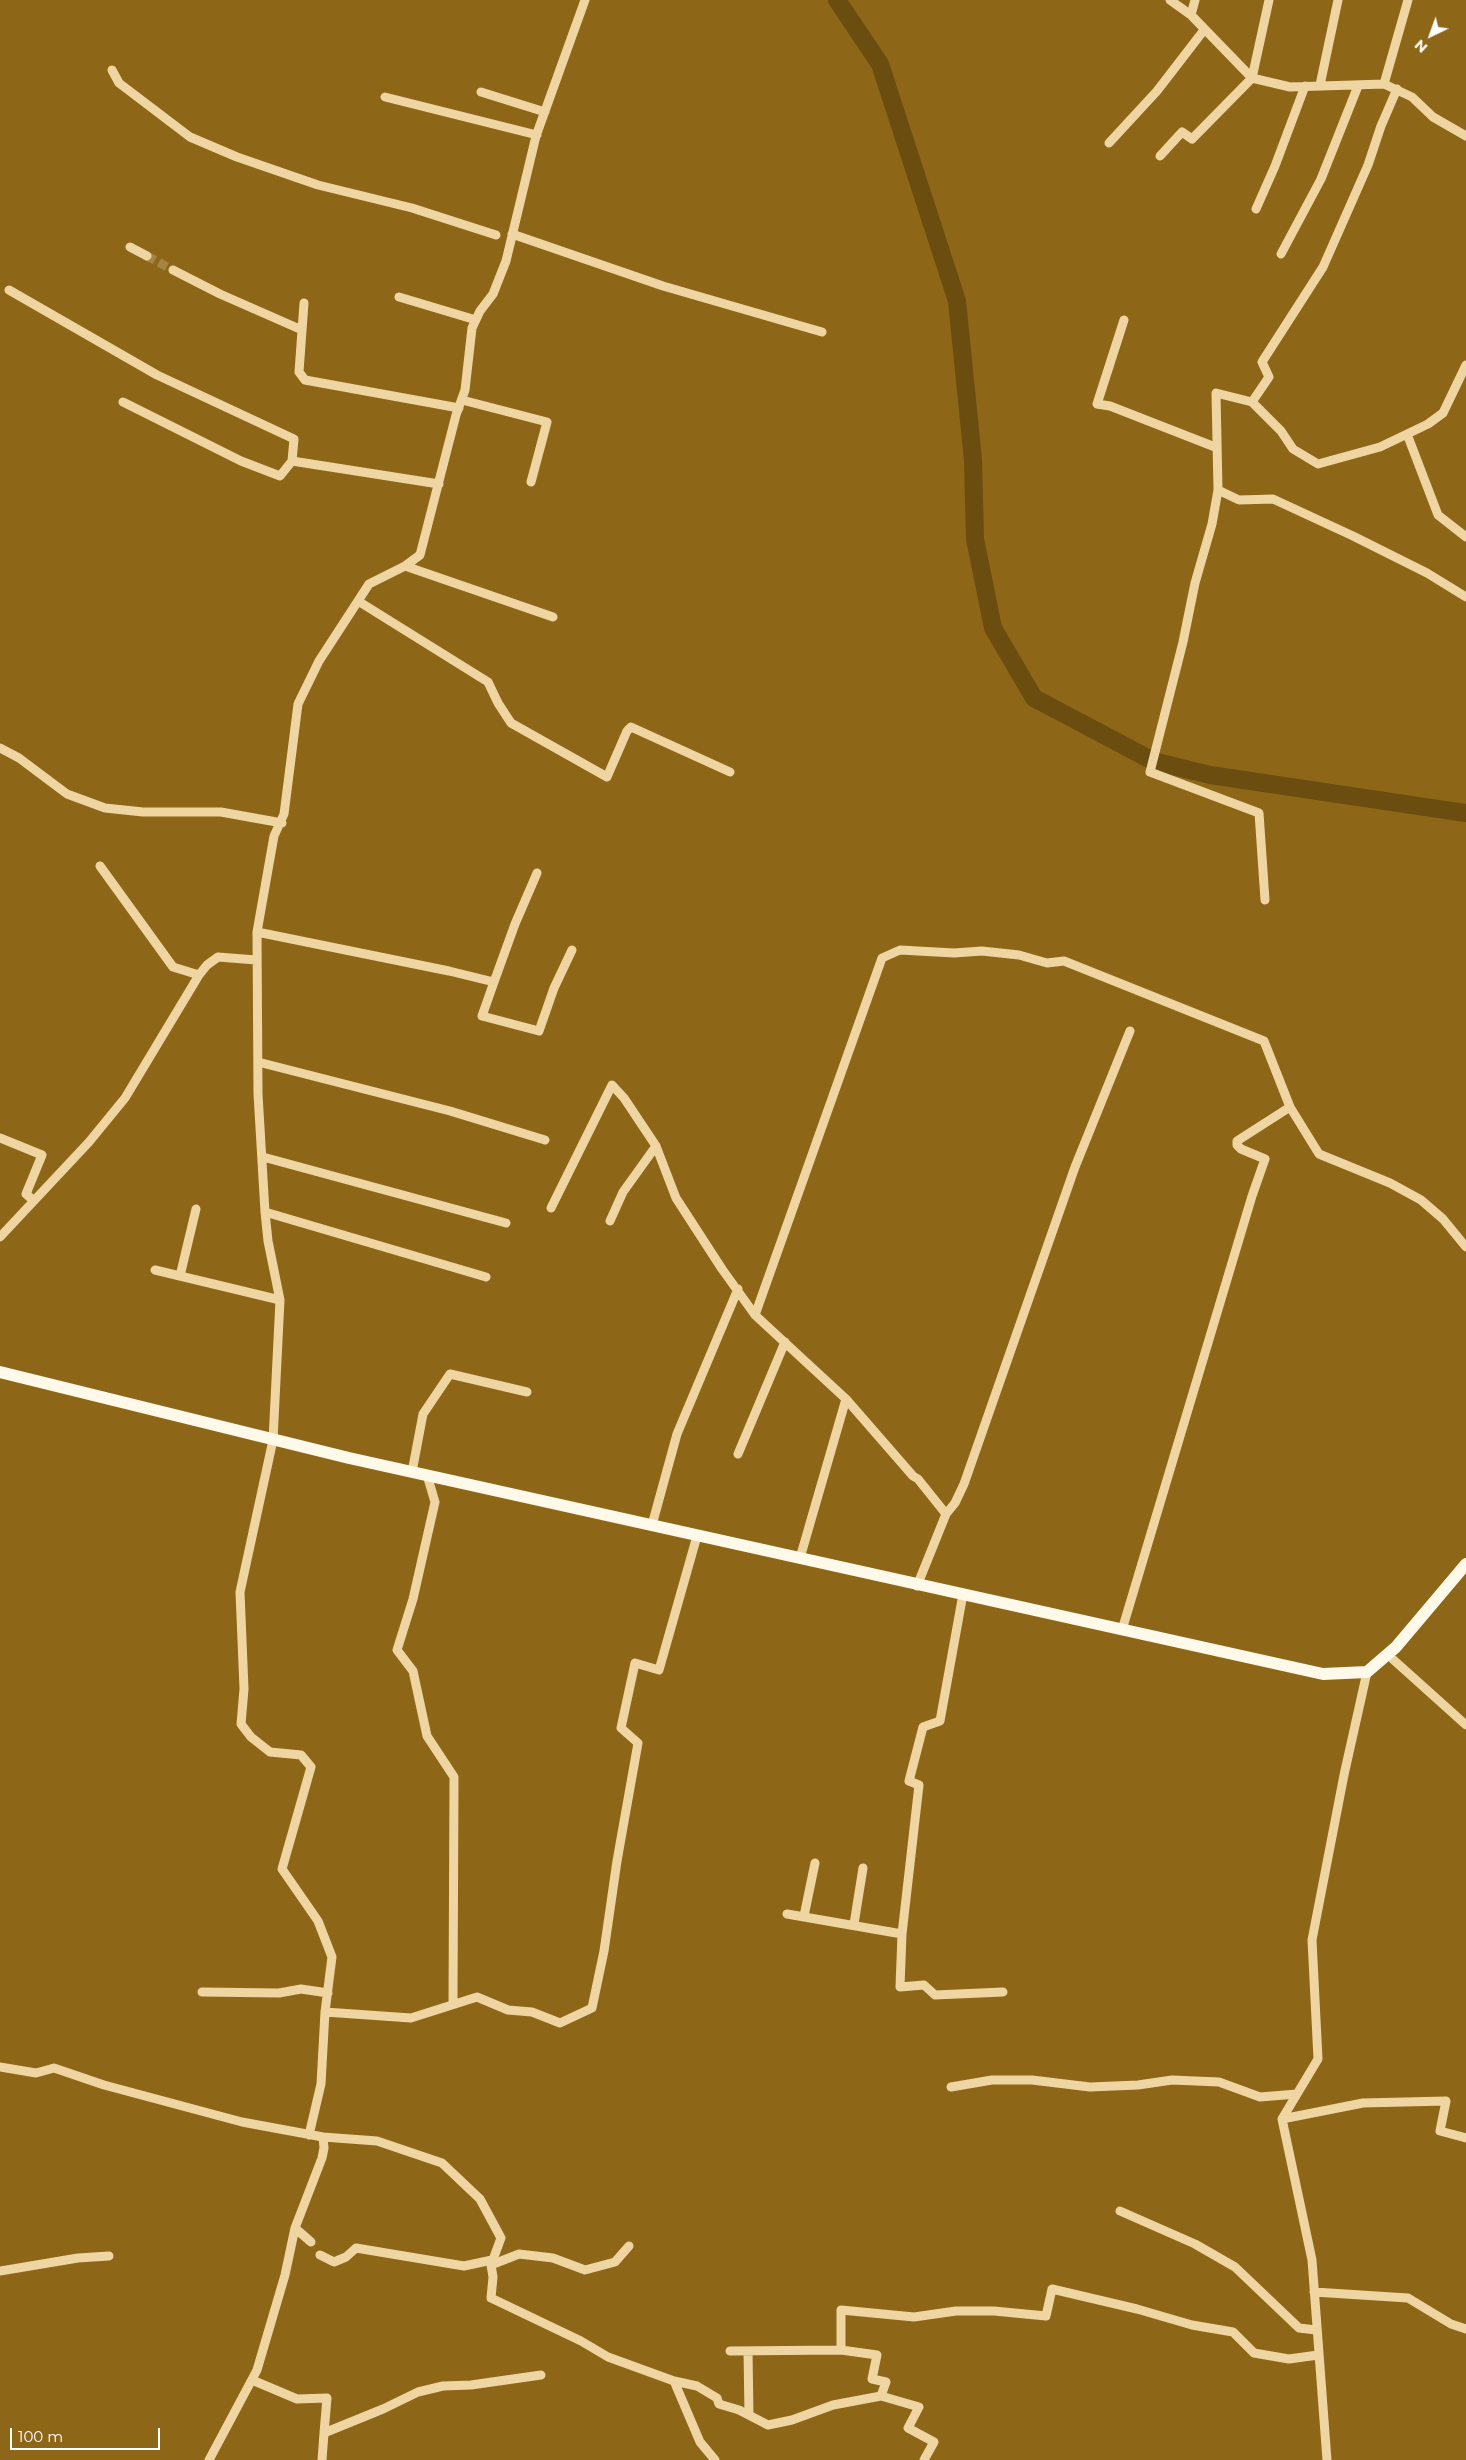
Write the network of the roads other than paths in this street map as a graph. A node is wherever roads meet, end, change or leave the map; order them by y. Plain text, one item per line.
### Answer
1 (585, 0) edge
2 (1170, 0) edge
3 (1195, 0) edge
4 (1269, 0) edge
5 (1338, 0) edge
6 (1408, 0) edge
7 (1191, 16) junction
8 (1204, 30) junction
9 (112, 70) dead end
10 (1252, 78) junction
11 (1384, 84) junction
12 (1320, 85) junction
13 (1305, 86) junction
14 (1358, 86) junction
15 (1397, 89) junction
16 (481, 92) dead end
17 (385, 97) dead end
18 (545, 112) junction
19 (536, 135) junction
20 (1466, 136) edge
21 (1109, 143) dead end
22 (1160, 156) dead end
23 (1256, 209) dead end
24 (512, 234) junction
25 (496, 235) dead end
26 (130, 247) dead end
27 (1282, 254) dead end
28 (148, 256) tunnel mouth
29 (173, 270) tunnel mouth
30 (9, 290) dead end
31 (399, 297) dead end
32 (304, 303) dead end
33 (476, 320) junction
34 (1124, 320) dead end
35 (302, 330) junction
36 (822, 332) dead end
37 (1466, 365) edge
38 (123, 402) dead end
39 (1252, 402) junction
40 (461, 404) junction
41 (1407, 434) junction
42 (1215, 447) junction
43 (292, 461) junction
44 (531, 482) dead end
45 (439, 484) junction
46 (1218, 490) junction
47 (1466, 537) edge
48 (405, 566) junction
49 (1466, 597) edge
50 (358, 600) junction
51 (553, 617) dead end
52 (0, 748) edge
53 (730, 772) dead end
54 (282, 823) junction
55 (100, 866) dead end
56 (537, 873) dead end
57 (1265, 900) dead end
58 (257, 932) junction
59 (572, 950) dead end
60 (256, 960) junction
61 (198, 975) junction
62 (494, 982) junction
63 (1130, 1031) dead end
64 (258, 1062) junction
65 (1290, 1107) junction
66 (0, 1138) edge
67 (545, 1140) dead end
68 (656, 1146) junction
69 (263, 1157) junction
70 (33, 1200) junction
71 (551, 1208) dead end
72 (196, 1209) dead end
73 (265, 1212) junction
74 (610, 1221) dead end
75 (506, 1223) dead end
76 (0, 1237) edge
77 (1466, 1247) edge
78 (155, 1270) dead end
79 (180, 1276) junction
80 (486, 1277) dead end
81 (738, 1289) junction
82 (280, 1300) junction
83 (755, 1315) junction
84 (785, 1342) junction
85 (0, 1372) edge
86 (527, 1392) dead end
87 (846, 1399) junction
88 (273, 1440) junction
89 (738, 1454) dead end
90 (412, 1472) junction
91 (427, 1476) junction
92 (946, 1514) junction
93 (652, 1525) junction
94 (697, 1536) junction
95 (800, 1558) junction
96 (1466, 1564) edge
97 (918, 1586) junction
98 (963, 1594) junction
99 (1122, 1630) junction
100 (1387, 1654) junction
101 (1367, 1672) junction
102 (1466, 1725) edge
103 (815, 1863) dead end
104 (863, 1868) dead end
105 (787, 1914) dead end
106 (804, 1916) junction
107 (854, 1924) junction
108 (902, 1934) junction
109 (202, 1992) dead end
110 (1003, 1992) dead end
111 (328, 1993) junction
112 (453, 2004) junction
113 (325, 2012) junction
114 (0, 2067) edge
115 (951, 2087) dead end
116 (1297, 2094) junction
117 (1282, 2119) junction
118 (309, 2135) junction
119 (323, 2137) junction
120 (1466, 2138) edge
121 (1120, 2211) dead end
122 (295, 2228) junction
123 (311, 2242) dead end
124 (629, 2246) dead end
125 (320, 2255) dead end
126 (109, 2256) dead end
127 (492, 2262) junction
128 (0, 2271) edge
129 (1314, 2292) junction
130 (1466, 2329) edge
131 (1316, 2330) junction
132 (840, 2350) junction
133 (730, 2351) dead end
134 (748, 2351) junction
135 (1318, 2355) junction
136 (541, 2375) dead end
137 (252, 2380) junction
138 (674, 2381) junction
139 (881, 2396) junction
140 (749, 2415) junction
141 (324, 2434) junction
142 (209, 2460) edge
143 (322, 2460) edge
144 (715, 2460) edge
145 (924, 2460) edge
146 (1327, 2460) edge
147 (1331, 2460) edge

1 - 18 street
2 - 7 street
3 - 7 street
4 - 10 street
5 - 12 street
6 - 11 street
7 - 8 street
8 - 10 street
8 - 21 street
9 - 25 street
10 - 13 street
10 - 22 street
11 - 14 street
11 - 15 street
12 - 13 street
12 - 14 street
13 - 23 street
14 - 27 street
15 - 20 street
15 - 39 street
16 - 18 street
17 - 19 street
18 - 19 street
19 - 24 street
24 - 33 street
24 - 36 street
26 - 28 street
29 - 35 street
30 - 43 street
31 - 33 street
32 - 35 street
33 - 40 street
34 - 42 street
35 - 40 street
37 - 41 street
38 - 43 street
39 - 41 street
39 - 42 street
40 - 44 street
40 - 45 street
41 - 47 street
42 - 46 street
43 - 45 street
45 - 48 street
46 - 49 street
46 - 57 street
48 - 50 street
48 - 51 street
50 - 53 street
50 - 54 street
52 - 54 street
54 - 58 street
55 - 61 street
56 - 62 street
58 - 60 street
58 - 62 street
59 - 62 street
60 - 61 street
60 - 64 street
61 - 70 street
63 - 92 street
64 - 67 street
64 - 69 street
65 - 77 street
65 - 83 street
65 - 99 street
66 - 70 street
68 - 71 street
68 - 74 street
68 - 81 street
69 - 73 street
69 - 75 street
70 - 76 street
72 - 79 street
73 - 80 street
73 - 82 street
78 - 79 street
79 - 82 street
81 - 83 street
81 - 93 street
82 - 88 street
83 - 84 street
84 - 87 street
84 - 89 street
85 - 88 main road
86 - 90 street
87 - 92 street
87 - 95 street
88 - 90 main road
88 - 111 street
90 - 91 main road
91 - 93 main road
91 - 112 street
92 - 97 street
93 - 94 main road
94 - 95 main road
94 - 112 street
95 - 97 main road
96 - 100 main road
97 - 98 main road
98 - 99 main road
98 - 108 street
99 - 101 main road
100 - 101 main road
100 - 102 street
101 - 116 street
103 - 106 street
104 - 107 street
105 - 106 street
106 - 107 street
107 - 108 street
108 - 110 street
109 - 111 street
111 - 113 street
112 - 113 street
113 - 118 street
114 - 118 street
115 - 116 street
116 - 117 street
117 - 120 street
117 - 129 street
118 - 119 street
119 - 122 street
119 - 127 street
121 - 131 street
122 - 123 street
122 - 137 street
124 - 127 street
125 - 127 street
126 - 128 street
127 - 138 street
129 - 130 street
129 - 131 street
131 - 135 street
132 - 134 street
132 - 135 street
132 - 139 street
133 - 134 street
134 - 140 street
135 - 146 street
136 - 141 street
137 - 141 street
137 - 142 street
138 - 140 street
138 - 144 street
139 - 140 street
139 - 145 street
141 - 143 street
146 - 147 street

